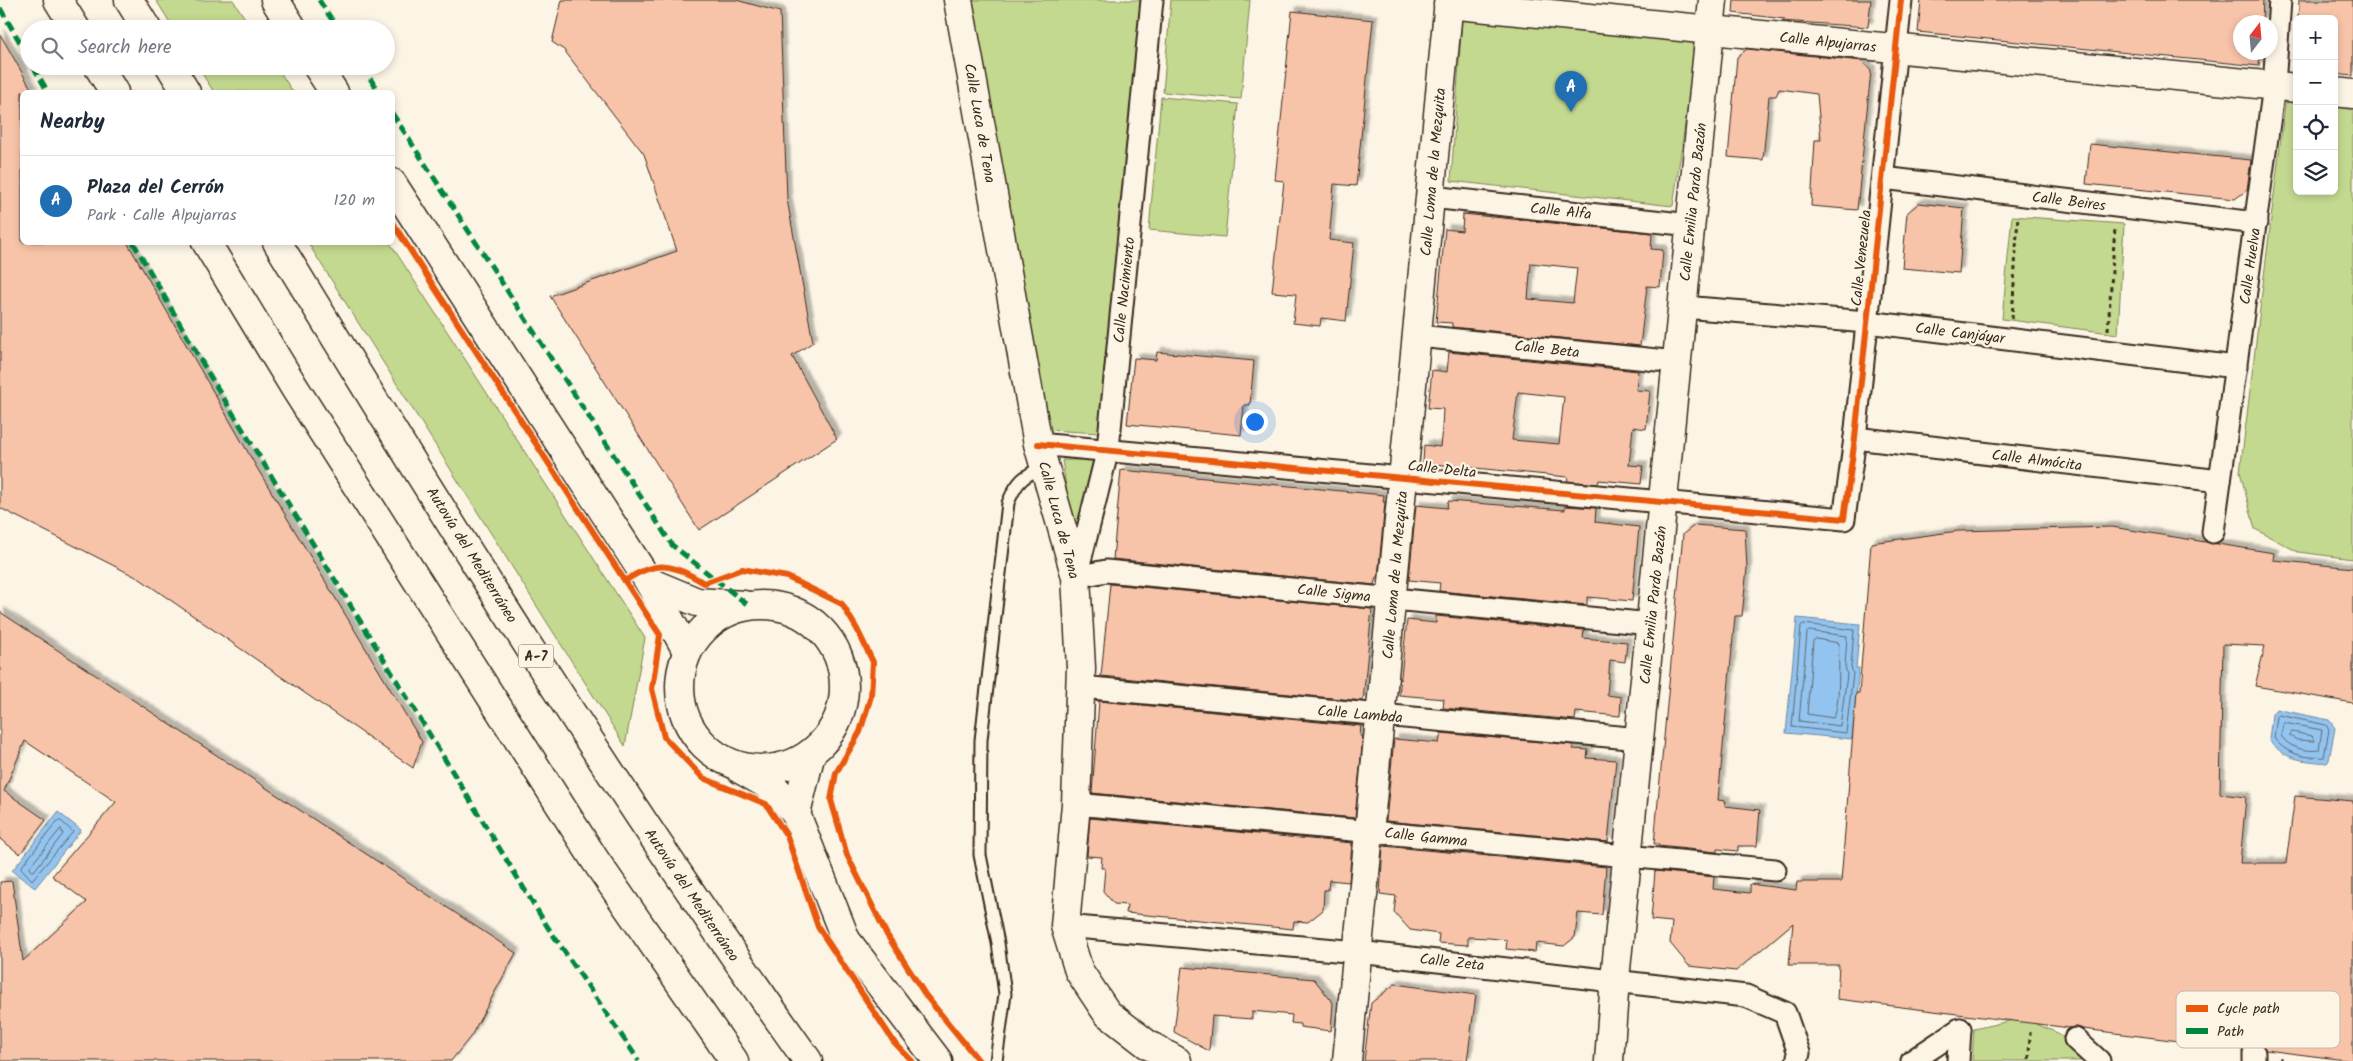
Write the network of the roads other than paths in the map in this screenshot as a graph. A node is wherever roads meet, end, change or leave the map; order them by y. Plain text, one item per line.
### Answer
1 (58, 0) edge
2 (129, 0) edge
3 (275, 0) edge
4 (958, 0) edge
5 (1152, 0) edge
6 (1713, 0) edge
7 (1901, 0) edge
8 (2280, 0) edge
9 (1448, 2) edge
10 (70, 20) edge
11 (141, 20) edge
12 (287, 20) edge
13 (1711, 30) junction
14 (1897, 48) junction
15 (104, 75) edge
16 (176, 75) edge
17 (323, 75) edge
18 (2285, 87) edge
19 (113, 90) edge
20 (185, 90) edge
21 (333, 90) edge
22 (2338, 92) edge
23 (2353, 94) edge
24 (1882, 178) junction
25 (395, 188) edge
26 (1431, 197) junction
27 (2256, 223) junction
28 (1691, 225) junction
29 (208, 245) edge
30 (279, 245) edge
31 (1683, 307) junction
32 (1867, 322) junction
33 (1418, 336) junction
34 (1677, 362) junction
35 (2236, 367) junction
36 (1854, 438) junction
37 (1108, 449) junction
38 (1041, 455) junction
39 (1404, 478) junction
40 (2220, 481) junction
41 (1663, 503) junction
42 (1844, 519) joint
43 (2213, 532) dead end
44 (1076, 577) junction
45 (649, 582) junction
46 (1393, 599) junction
47 (748, 605) junction
48 (1651, 624) junction
49 (687, 651) junction
50 (1081, 687) junction
51 (1382, 716) junction
52 (1640, 739) junction
53 (811, 753) junction
54 (724, 760) junction
55 (1076, 804) junction
56 (796, 814) junction
57 (1370, 831) junction
58 (1628, 858) junction
59 (1775, 870) dead end
60 (1065, 926) junction
61 (1358, 952) junction
62 (1615, 980) junction
63 (2075, 1039) dead end
64 (734, 1061) edge
65 (808, 1061) edge
66 (938, 1061) edge
67 (996, 1061) edge
68 (1177, 1061) edge
69 (1347, 1061) edge
70 (1609, 1061) edge
71 (1797, 1061) edge
72 (1912, 1061) edge
73 (1958, 1061) edge
74 (2099, 1061) edge

1 - 10 main road
2 - 11 main road
3 - 12 main road
4 - 38 main road, Calle Luca de Tena
5 - 37 street, Calle Nacimiento
6 - 13 main road, Calle Emilia Pardo Bazán
7 - 14 street, Calle Venezuela
8 - 18 street, Calle Huelva
9 - 13 main road, Calle Alpujarras
9 - 26 main road, Calle Loma de la Mezquita
13 - 14 main road, Calle Alpujarras
13 - 28 main road, Calle Emilia Pardo Bazán
14 - 18 main road, Calle Alpujarras
14 - 24 street, Calle Venezuela
15 - 19 main road
16 - 20 main road
17 - 21 main road
18 - 27 street, Calle Huelva
22 - 23 main road
24 - 27 street, Calle Beires
24 - 32 street, Calle Venezuela
25 - 45 main road
26 - 28 street, Calle Alfa
26 - 33 main road, Calle Loma de la Mezquita
27 - 35 street, Calle Huelva
28 - 31 main road, Calle Emilia Pardo Bazán
29 - 64 main road
30 - 65 main road, Autovía del Mediterráneo / A-7
31 - 32 street, Calle Canjáyar
31 - 34 main road, Calle Emilia Pardo Bazán
32 - 35 street, Calle Canjáyar
32 - 36 street, Calle Venezuela
33 - 34 street, Calle Beta
33 - 39 main road, Calle Loma de la Mezquita
34 - 41 main road, Calle Emilia Pardo Bazán
35 - 40 street, Calle Huelva
36 - 40 street, Calle Almócita
36 - 42 street, Calle Venezuela
37 - 38 street, Calle Delta
37 - 39 street, Calle Delta
37 - 44 street, Calle Nacimiento
38 - 44 main road, Calle Luca de Tena
38 - 67 lane
39 - 41 street, Calle Delta
39 - 46 main road, Calle Loma de la Mezquita
40 - 43 street, Calle Huelva
41 - 42 street, Calle Delta
41 - 48 main road, Calle Emilia Pardo Bazán
44 - 46 street, Calle Sigma
44 - 50 main road, Calle Luca de Tena
45 - 47 main road
45 - 49 main road
46 - 48 street, Calle Sigma
46 - 51 main road, Calle Loma de la Mezquita
47 - 49 main road
47 - 53 main road
48 - 52 main road, Calle Emilia Pardo Bazán
49 - 54 main road
50 - 51 street, Calle Lambda
50 - 55 main road, Calle Luca de Tena
51 - 52 street, Calle Lambda
51 - 57 main road, Calle Loma de la Mezquita
52 - 58 main road, Calle Emilia Pardo Bazán
53 - 54 main road
53 - 56 main road
54 - 56 main road
55 - 57 street, Calle Gamma
55 - 60 main road, Calle Luca de Tena
56 - 66 main road
57 - 58 street, Calle Gamma
57 - 61 main road, Calle Loma de la Mezquita
58 - 59 street, Calle Gamma
58 - 62 main road, Calle Emilia Pardo Bazán
60 - 61 street, Calle Zeta
60 - 68 main road
61 - 62 street, Calle Zeta
61 - 69 main road, Calle Loma de la Mezquita
62 - 70 main road, Calle Emilia Pardo Bazán
62 - 71 street, Calle Zeta
63 - 74 street
72 - 73 street

